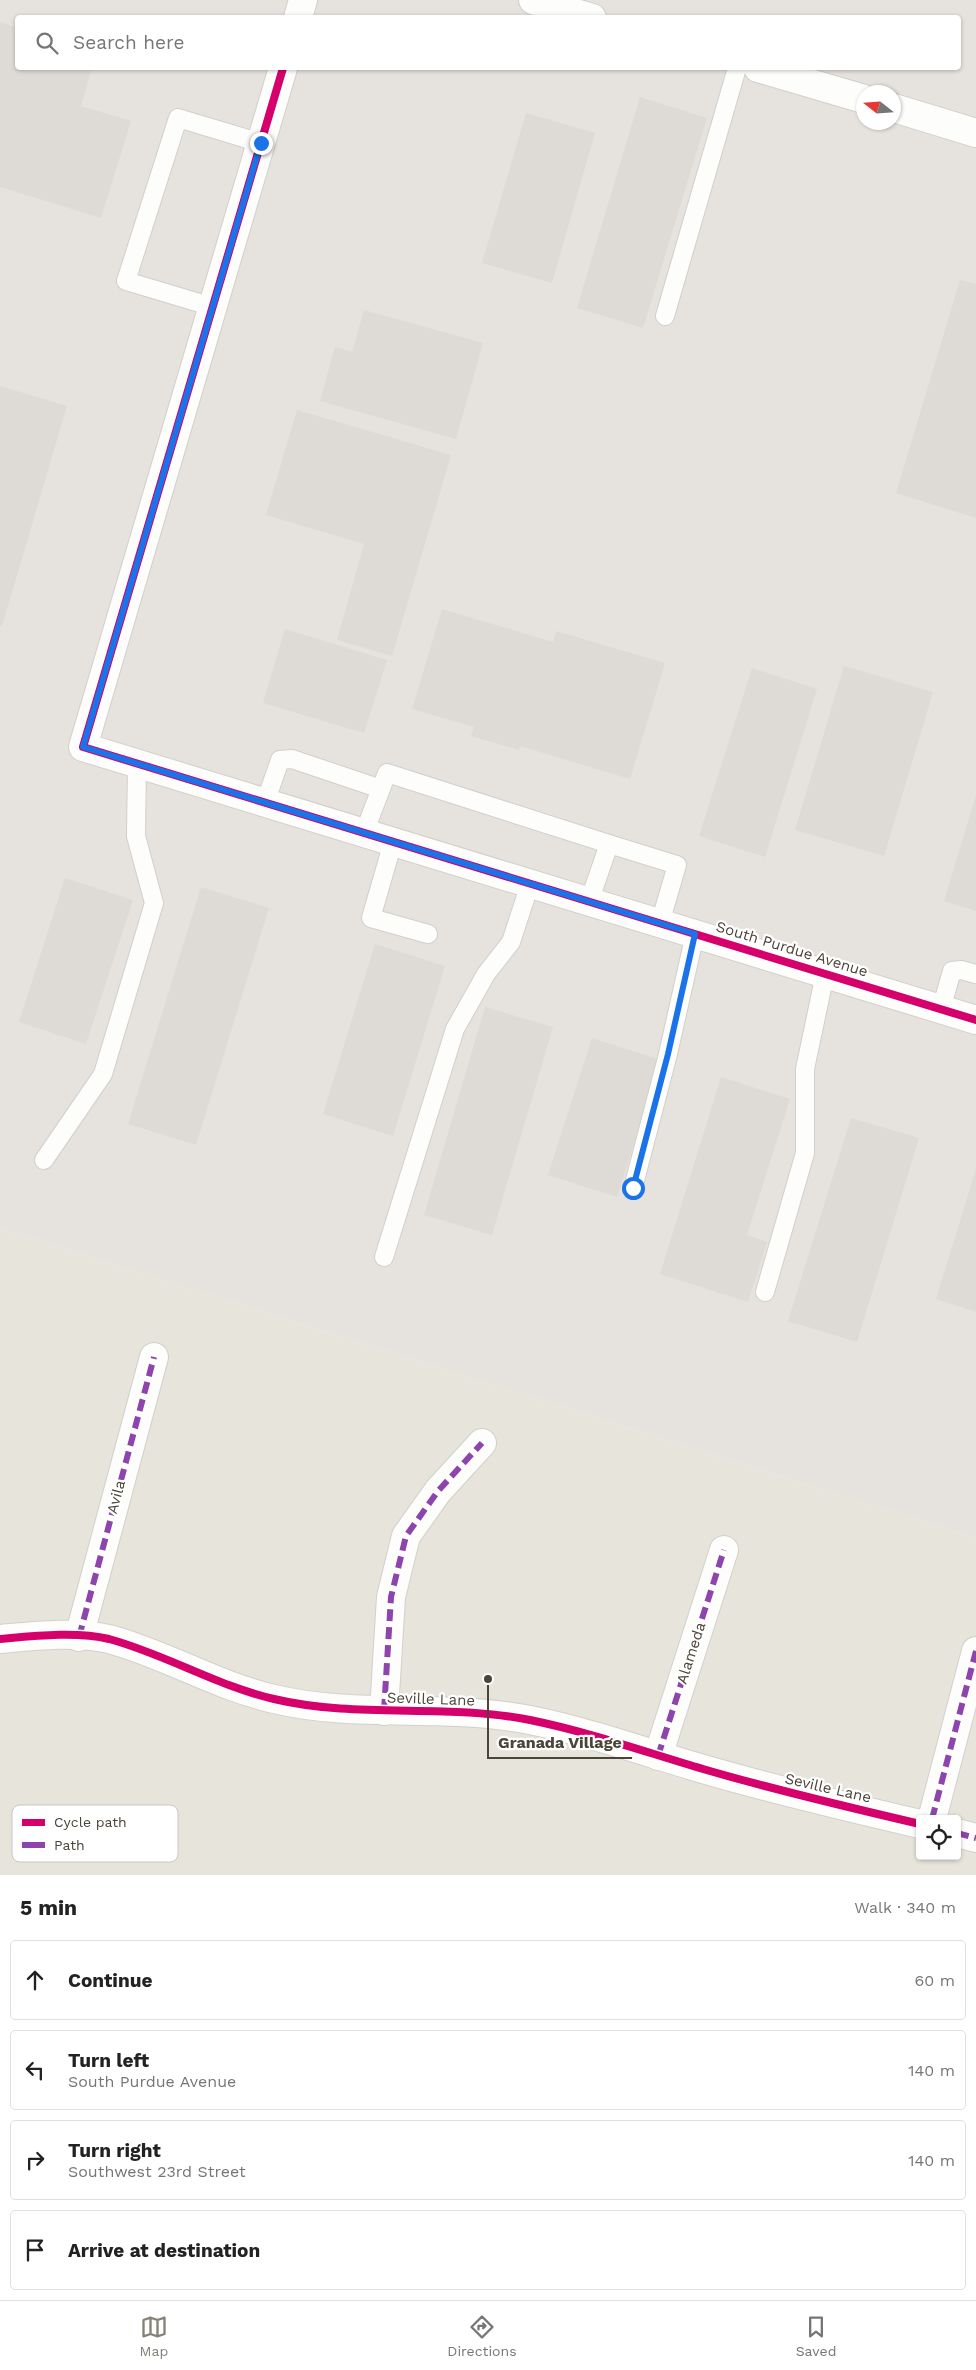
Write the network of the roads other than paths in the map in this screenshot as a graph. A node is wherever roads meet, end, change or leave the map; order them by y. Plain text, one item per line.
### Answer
1 (303, 0) edge
2 (533, 0) edge
3 (299, 15) edge
4 (582, 15) edge
5 (282, 70) edge
6 (736, 70) edge
7 (765, 70) edge
8 (856, 97) edge
9 (901, 110) edge
10 (976, 133) edge
11 (261, 143) junction
12 (213, 307) junction
13 (665, 316) dead end
14 (137, 764) junction
15 (381, 789) junction
16 (265, 803) junction
17 (364, 833) junction
18 (393, 842) junction
19 (609, 844) junction
20 (530, 884) junction
21 (589, 902) junction
22 (660, 924) junction
23 (428, 934) dead end
24 (695, 934) junction
25 (825, 974) junction
26 (976, 974) edge
27 (941, 1009) junction
28 (976, 1020) edge
29 (44, 1160) dead end
30 (633, 1188) dead end
31 (384, 1256) dead end
32 (765, 1292) dead end
33 (154, 1357) dead end
34 (482, 1443) dead end
35 (724, 1550) dead end
36 (79, 1636) junction
37 (0, 1639) edge
38 (976, 1651) edge
39 (384, 1711) junction
40 (658, 1756) junction
41 (933, 1815) edge
42 (916, 1823) edge
43 (961, 1834) edge
44 (976, 1838) edge

1 - 3 street
2 - 4 street
5 - 11 street
6 - 13 lane
7 - 8 street
9 - 10 street
11 - 12 street
11 - 12 lane
12 - 14 street, South Purdue Avenue
14 - 16 street, South Purdue Avenue
14 - 29 lane
15 - 16 lane
15 - 17 lane
15 - 19 lane
16 - 17 street, South Purdue Avenue
17 - 18 street, South Purdue Avenue
18 - 20 street, South Purdue Avenue
18 - 23 lane
19 - 21 lane
19 - 22 lane
20 - 21 street, South Purdue Avenue
20 - 31 lane
21 - 22 street, South Purdue Avenue
22 - 24 street, South Purdue Avenue
24 - 25 street, South Purdue Avenue
24 - 30 lane
25 - 27 street, South Purdue Avenue
25 - 32 lane
26 - 27 lane
27 - 28 street, South Purdue Avenue
33 - 36 street, Avila
34 - 39 street
35 - 40 street, Alameda
36 - 37 street, Seville Lane
36 - 39 street, Seville Lane
38 - 41 street
39 - 40 street, Seville Lane
40 - 42 street, Seville Lane
43 - 44 street

